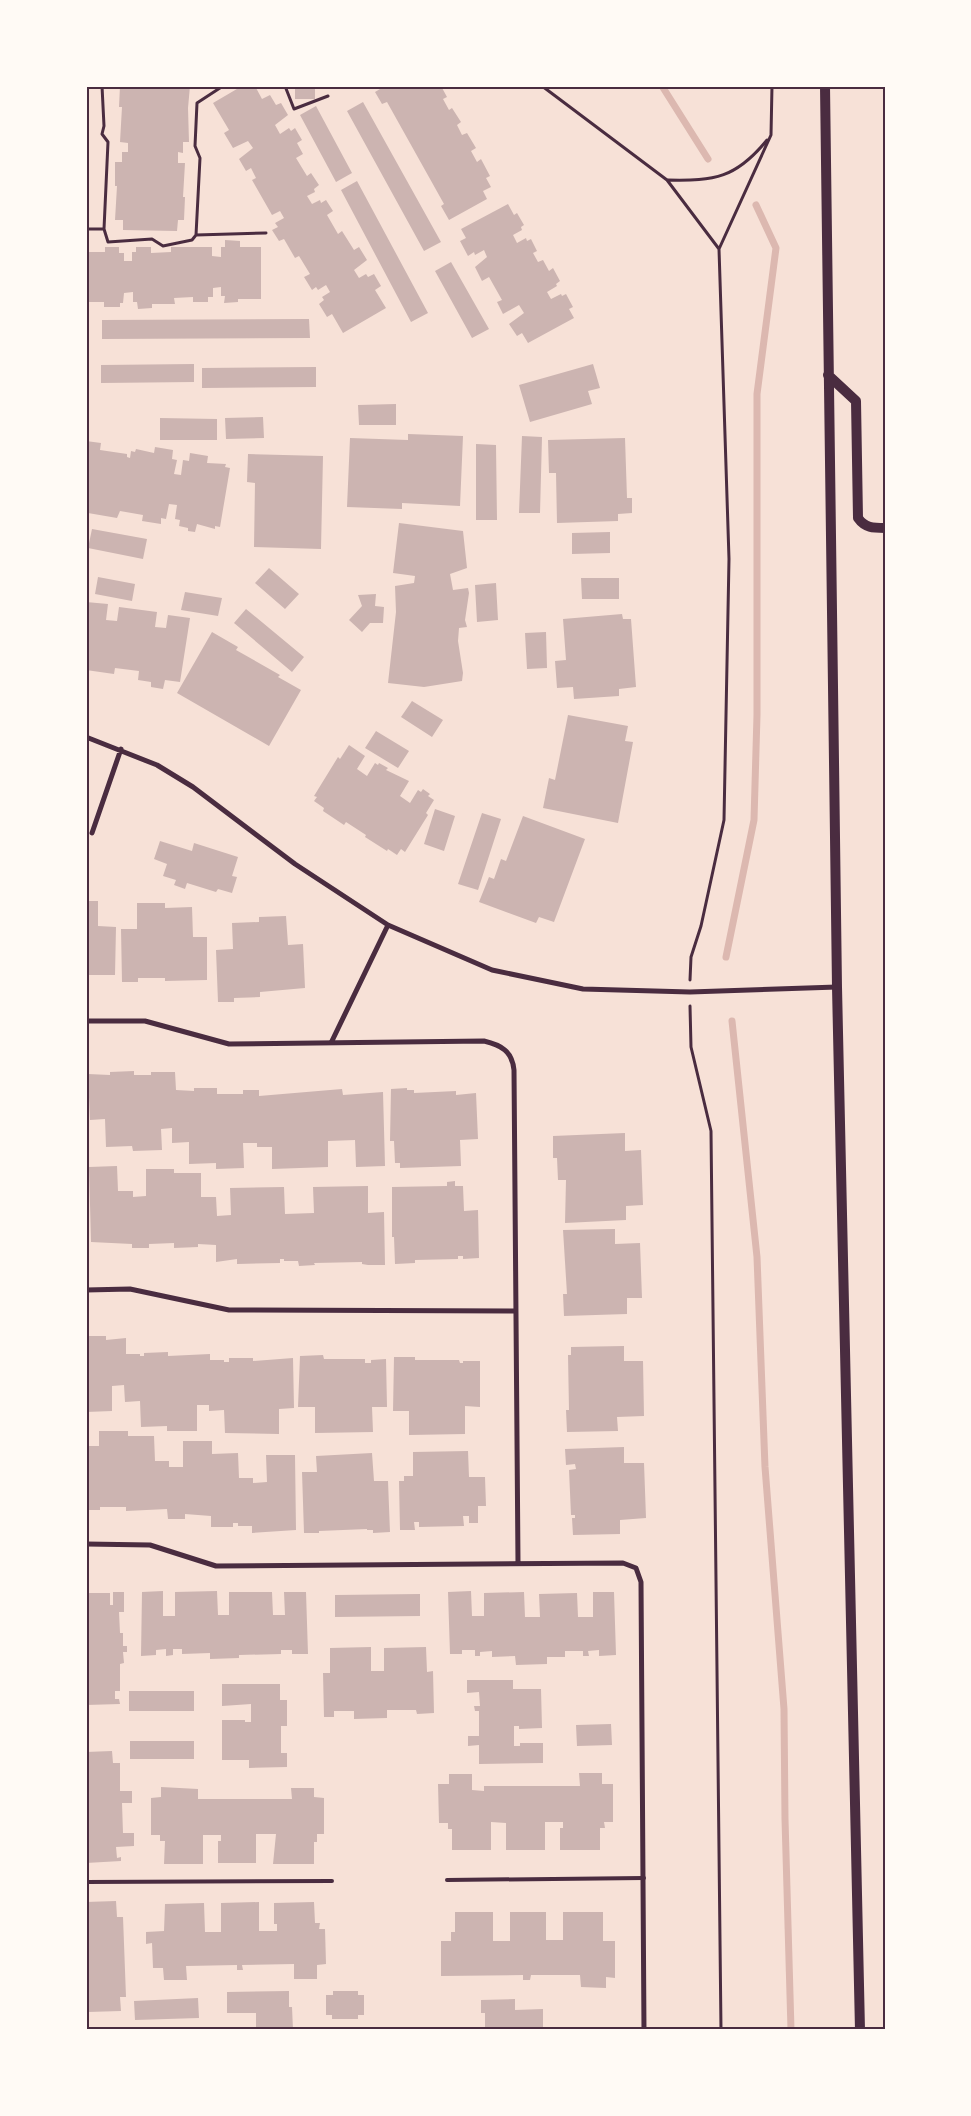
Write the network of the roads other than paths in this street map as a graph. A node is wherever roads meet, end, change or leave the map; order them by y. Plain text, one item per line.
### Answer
1 (825, 86) edge
2 (828, 376) junction
3 (885, 528) edge
4 (86, 737) edge
5 (121, 749) junction
6 (92, 833) dead end
7 (388, 925) junction
8 (837, 987) junction
9 (86, 1021) edge
10 (331, 1043) junction
11 (86, 1290) edge
12 (516, 1311) junction
13 (86, 1544) edge
14 (518, 1563) junction
15 (644, 1878) junction
16 (446, 1880) dead end
17 (332, 1881) dead end
18 (86, 1882) edge
19 (644, 2030) edge
20 (860, 2030) edge

1 - 2 main road
2 - 3 main road
2 - 8 main road
4 - 5 street
5 - 6 street
5 - 7 street
7 - 8 street
7 - 10 street
8 - 20 main road
9 - 10 street
10 - 12 street
11 - 12 street
12 - 14 street
13 - 14 street
14 - 15 street
15 - 16 lane
15 - 19 street
17 - 18 lane

